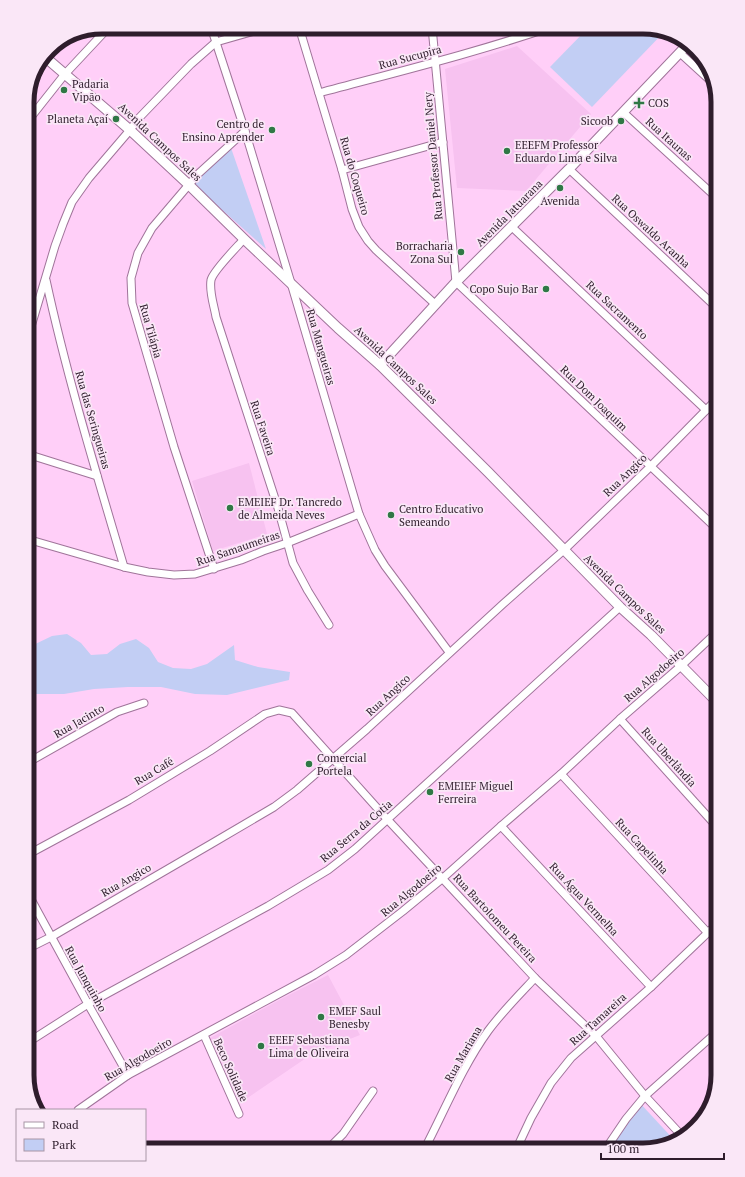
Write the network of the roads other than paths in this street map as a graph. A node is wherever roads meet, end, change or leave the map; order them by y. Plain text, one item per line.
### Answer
1 (102, 34) edge
2 (213, 34) edge
3 (244, 34) edge
4 (301, 34) edge
5 (433, 34) edge
6 (532, 34) edge
7 (216, 42) junction
8 (684, 48) edge
9 (680, 53) junction
10 (48, 60) edge
11 (435, 62) junction
12 (65, 74) junction
13 (706, 77) edge
14 (319, 93) junction
15 (623, 112) junction
16 (34, 113) edge
17 (130, 130) junction
18 (245, 131) junction
19 (442, 142) junction
20 (569, 169) junction
21 (342, 170) junction
22 (189, 184) junction
23 (711, 193) edge
24 (512, 227) junction
25 (244, 239) junction
26 (46, 278) junction
27 (456, 282) junction
28 (291, 283) junction
29 (711, 302) edge
30 (436, 304) junction
31 (34, 317) edge
32 (380, 365) junction
33 (711, 405) edge
34 (706, 410) junction
35 (34, 456) edge
36 (650, 467) junction
37 (98, 476) junction
38 (358, 514) junction
39 (711, 524) edge
40 (34, 540) edge
41 (287, 543) junction
42 (564, 550) junction
43 (124, 567) junction
44 (214, 569) junction
45 (620, 607) junction
46 (329, 625) dead end
47 (711, 638) edge
48 (449, 652) junction
49 (681, 666) junction
50 (711, 696) edge
51 (144, 703) dead end
52 (292, 713) joint
53 (620, 719) junction
54 (34, 760) edge
55 (333, 760) junction
56 (561, 774) junction
57 (388, 819) junction
58 (711, 820) edge
59 (501, 826) junction
60 (34, 851) edge
61 (443, 878) junction
62 (34, 905) edge
63 (711, 929) edge
64 (707, 932) junction
65 (50, 936) junction
66 (34, 945) edge
67 (535, 978) junction
68 (650, 987) junction
69 (88, 1004) junction
70 (204, 1035) junction
71 (596, 1036) junction
72 (711, 1037) edge
73 (34, 1039) edge
74 (128, 1075) junction
75 (373, 1091) dead end
76 (645, 1096) junction
77 (79, 1109) edge
78 (239, 1114) dead end
79 (679, 1133) edge
80 (334, 1143) edge
81 (428, 1143) edge
82 (519, 1143) edge
83 (610, 1143) edge

1 - 12 street
2 - 7 street, Rua Mangueiras
3 - 7 street
4 - 14 street, Rua do Coqueiro
5 - 11 street, Rua Professor Daniel Nery
6 - 11 street, Rua Sucupira
7 - 17 street
7 - 18 street, Rua Mangueiras
8 - 9 street, Avenida Jatuarana
9 - 13 street
9 - 15 street, Avenida Jatuarana
10 - 12 street, Avenida Campos Sales
11 - 14 street, Rua Sucupira
11 - 19 street, Rua Professor Daniel Nery
12 - 16 street
12 - 17 street, Avenida Campos Sales
14 - 21 street, Rua do Coqueiro
15 - 20 street, Avenida Jatuarana
15 - 23 street, Rua Itaunas
17 - 22 street, Avenida Campos Sales
17 - 26 street
18 - 22 street, Rua Tilápia
18 - 28 street, Rua Mangueiras
19 - 21 street
19 - 27 street, Rua Professor Daniel Nery
20 - 24 street, Avenida Jatuarana
20 - 29 street, Rua Oswaldo Aranha
21 - 30 street, Rua do Coqueiro
22 - 25 street, Avenida Campos Sales
22 - 44 street, Rua Tilápia
24 - 27 street, Avenida Jatuarana
24 - 34 street, Rua Sacramento
25 - 28 street, Avenida Campos Sales
25 - 41 street, Rua Faveira
26 - 31 street
26 - 37 street, Rua das Seringueiras
27 - 30 street, Avenida Jatuarana
27 - 36 street, Rua Dom Joaquim
28 - 32 street, Avenida Campos Sales
28 - 38 street, Rua Mangueiras
30 - 32 street, Avenida Jatuarana
32 - 42 street, Avenida Campos Sales
33 - 34 street, Rua Angico
34 - 36 street, Rua Angico
35 - 37 street
36 - 39 street, Rua Dom Joaquim
36 - 42 street, Rua Angico
37 - 43 street, Rua das Seringueiras
38 - 41 street, Rua Samaumeiras
38 - 48 street, Rua Mangueiras
40 - 43 street, Rua Samaumeiras
41 - 44 street, Rua Samaumeiras
41 - 46 street, Rua Faveira
42 - 45 street, Avenida Campos Sales
42 - 48 street, Rua Angico
43 - 44 street, Rua Samaumeiras
45 - 49 street, Avenida Campos Sales
45 - 57 street, Rua Serra da Cotia
47 - 49 street, Rua Algodoeiro
48 - 55 street, Rua Angico
49 - 50 street, Avenida Campos Sales
49 - 53 street, Rua Algodoeiro
51 - 54 street, Rua Jacinto
52 - 55 street, Rua Bartolomeu Pereira
52 - 60 street, Rua Café
53 - 56 street, Rua Algodoeiro
53 - 58 street, Rua Uberlândia
55 - 57 street, Rua Bartolomeu Pereira
55 - 65 street, Rua Angico
56 - 59 street, Rua Algodoeiro
56 - 64 street, Rua Capelinha
57 - 61 street, Rua Bartolomeu Pereira
57 - 69 street, Rua Serra da Cotia
59 - 61 street, Rua Algodoeiro
59 - 68 street, Rua Água Vermelha
61 - 67 street, Rua Bartolomeu Pereira
61 - 70 street, Rua Algodoeiro
62 - 65 street, Rua Junquinho
63 - 64 street, Rua Tamareira
64 - 68 street, Rua Tamareira
65 - 66 street, Rua Angico
65 - 69 street, Rua Junquinho
67 - 71 street, Rua Bartolomeu Pereira
67 - 81 street, Rua Mariana
68 - 71 street, Rua Tamareira
69 - 73 street, Rua Serra da Cotia
69 - 74 street, Rua Junquinho
70 - 74 street, Rua Algodoeiro
70 - 78 street, Beco Solidade
71 - 76 street, Rua Bartolomeu Pereira
71 - 82 street, Rua Tamareira
72 - 76 street
74 - 77 street, Rua Algodoeiro
75 - 80 street
76 - 79 street, Rua Bartolomeu Pereira
76 - 83 street

